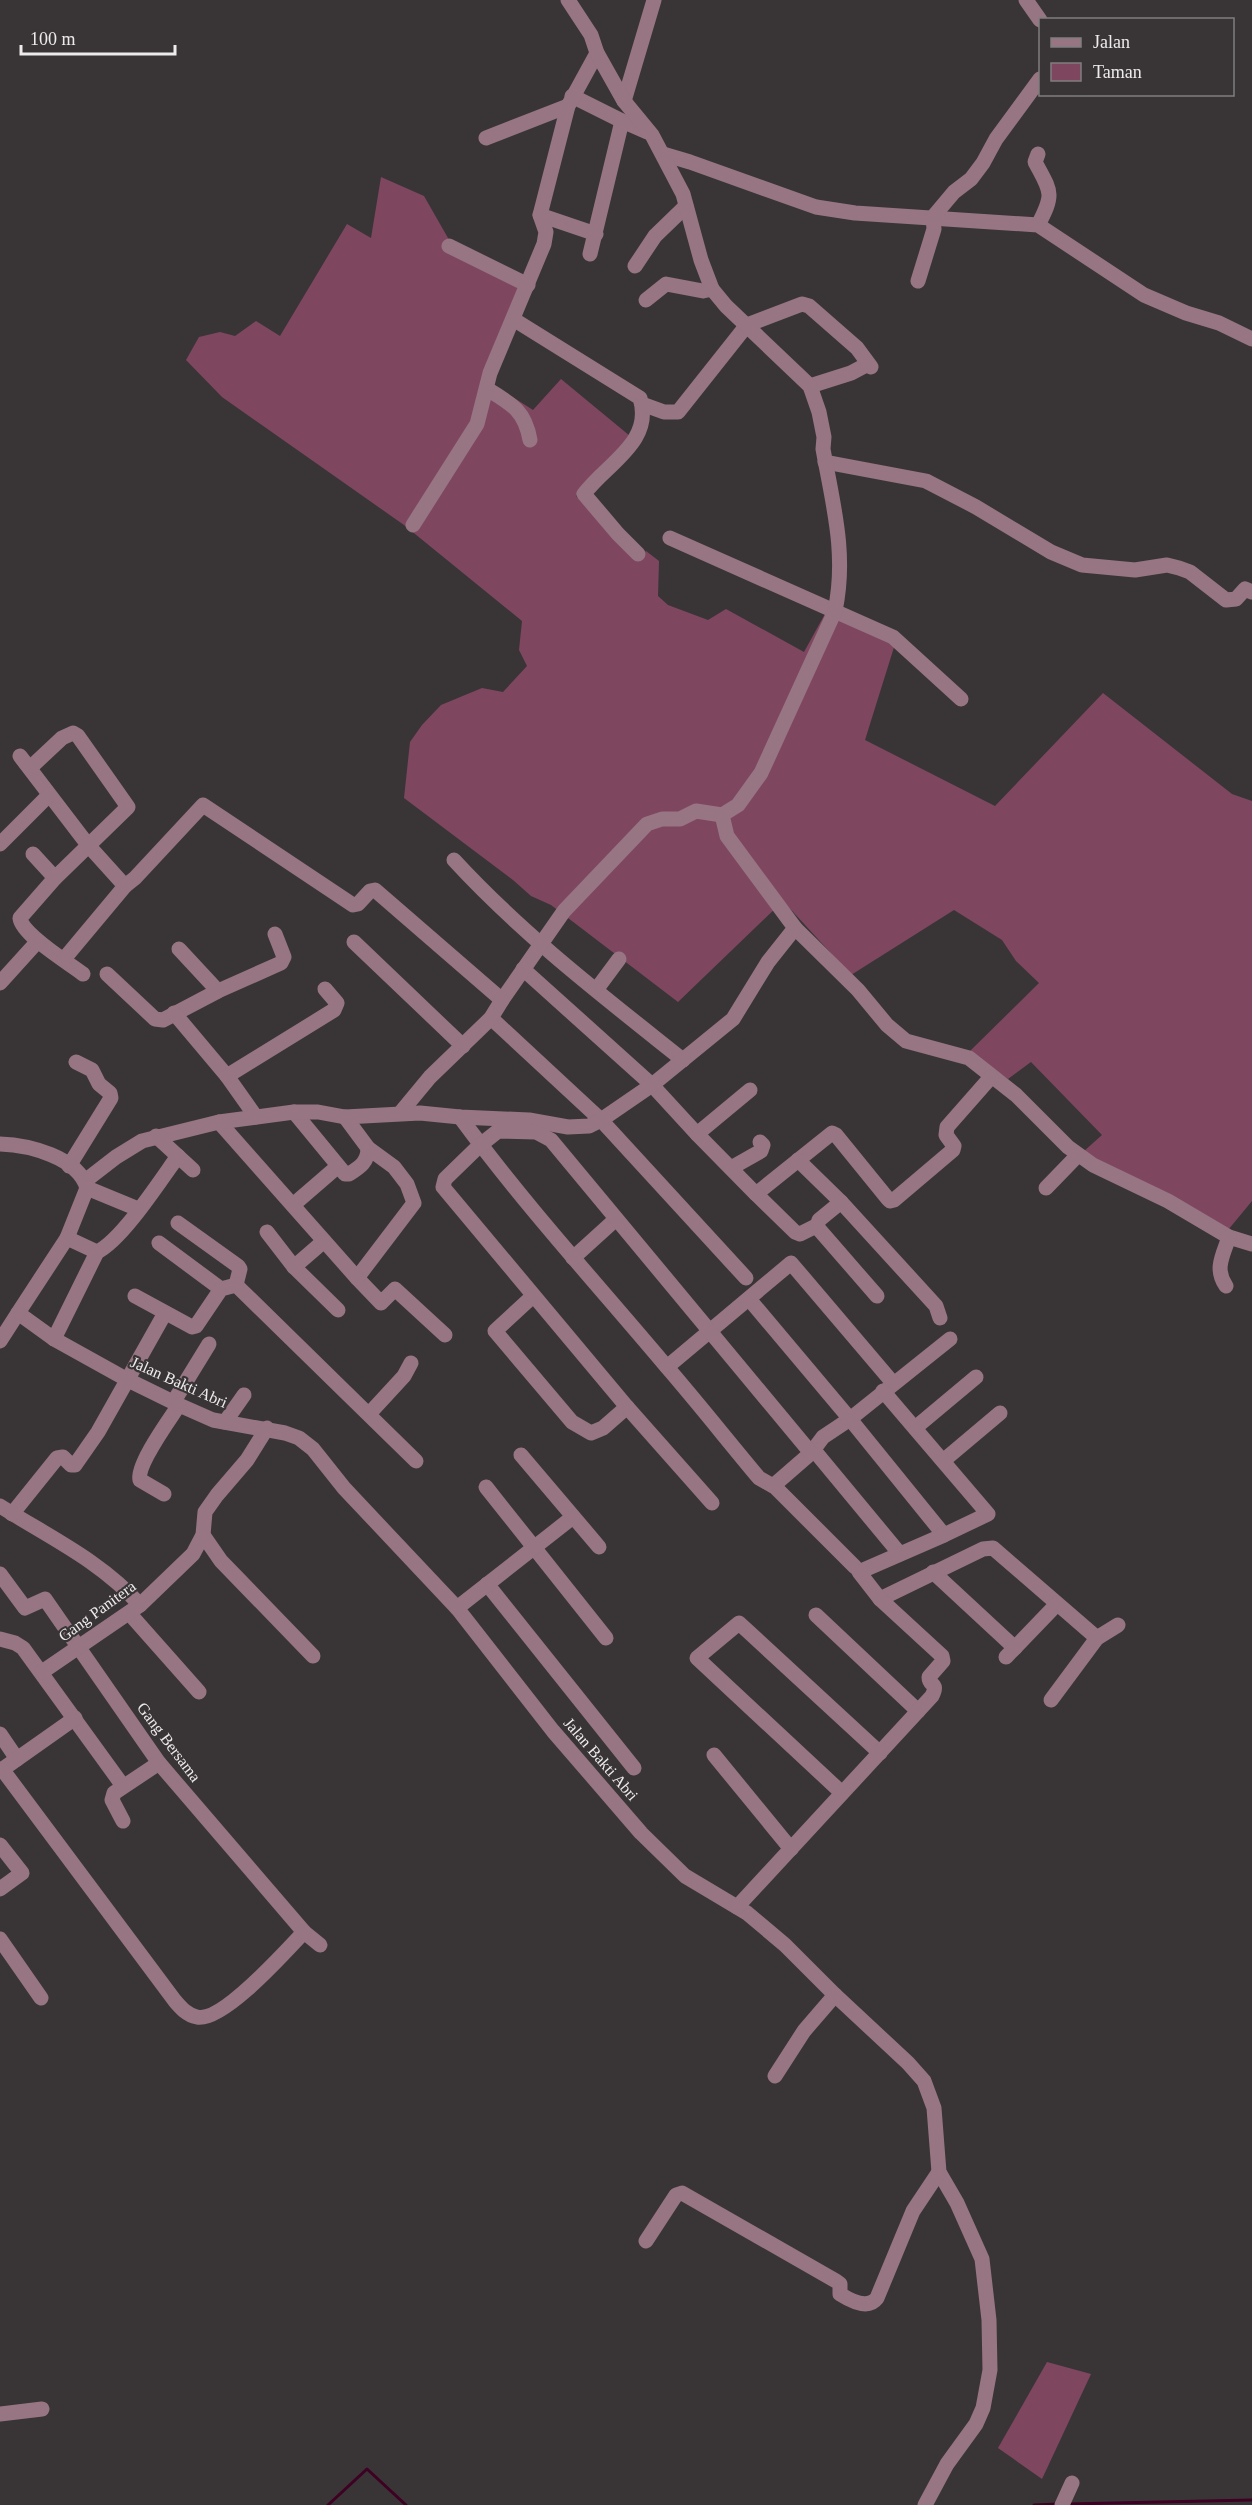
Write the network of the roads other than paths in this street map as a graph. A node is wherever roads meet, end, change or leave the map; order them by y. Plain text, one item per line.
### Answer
1 (568, 0) edge
2 (654, 0) edge
3 (1026, 0) edge
4 (1040, 18) edge
5 (597, 52) junction
6 (1039, 82) edge
7 (570, 101) junction
8 (624, 101) junction
9 (622, 121) junction
10 (652, 135) junction
11 (486, 138) dead end
12 (663, 154) junction
13 (1038, 154) dead end
14 (686, 206) junction
15 (540, 215) junction
16 (933, 217) junction
17 (1038, 225) junction
18 (596, 234) junction
19 (448, 246) dead end
20 (590, 254) dead end
21 (635, 266) dead end
22 (918, 281) dead end
23 (528, 285) junction
24 (712, 289) junction
25 (646, 300) dead end
26 (513, 319) junction
27 (747, 325) junction
28 (1252, 339) edge
29 (810, 386) junction
30 (487, 389) junction
31 (642, 404) junction
32 (530, 440) dead end
33 (825, 462) junction
34 (413, 525) dead end
35 (670, 538) dead end
36 (638, 554) dead end
37 (1252, 592) edge
38 (835, 611) junction
39 (961, 699) dead end
40 (20, 756) dead end
41 (30, 768) junction
42 (49, 795) junction
43 (722, 815) junction
44 (0, 844) edge
45 (88, 845) junction
46 (33, 854) dead end
47 (454, 860) dead end
48 (56, 878) junction
49 (125, 886) junction
50 (795, 928) junction
51 (275, 934) dead end
52 (38, 941) junction
53 (354, 942) dead end
54 (540, 943) junction
55 (179, 949) dead end
56 (64, 959) junction
57 (618, 959) dead end
58 (524, 969) junction
59 (83, 974) dead end
60 (106, 974) dead end
61 (0, 983) edge
62 (325, 989) dead end
63 (596, 990) junction
64 (218, 991) junction
65 (502, 1000) junction
66 (174, 1012) junction
67 (491, 1018) junction
68 (463, 1046) junction
69 (682, 1060) junction
70 (76, 1062) dead end
71 (227, 1076) junction
72 (991, 1077) junction
73 (652, 1084) junction
74 (750, 1090) dead end
75 (294, 1112) junction
76 (400, 1112) junction
77 (256, 1117) junction
78 (345, 1117) junction
79 (460, 1118) junction
80 (602, 1120) junction
81 (219, 1122) junction
82 (697, 1134) junction
83 (156, 1136) junction
84 (760, 1142) dead end
85 (0, 1144) edge
86 (479, 1146) junction
87 (368, 1148) junction
88 (1078, 1155) junction
89 (178, 1156) junction
90 (798, 1160) junction
91 (69, 1166) junction
92 (337, 1167) junction
93 (731, 1168) junction
94 (193, 1170) dead end
95 (86, 1185) junction
96 (1046, 1188) dead end
97 (756, 1194) junction
98 (841, 1202) junction
99 (293, 1205) junction
100 (138, 1209) junction
101 (616, 1219) junction
102 (178, 1223) dead end
103 (816, 1226) junction
104 (267, 1232) dead end
105 (1229, 1237) junction
106 (67, 1238) junction
107 (324, 1241) junction
108 (159, 1243) dead end
109 (1252, 1244) edge
110 (97, 1252) junction
111 (573, 1258) junction
112 (294, 1267) junction
113 (357, 1278) junction
114 (746, 1278) dead end
115 (1226, 1286) dead end
116 (228, 1287) junction
117 (135, 1296) dead end
118 (533, 1296) junction
119 (877, 1296) dead end
120 (749, 1299) junction
121 (339, 1310) dead end
122 (18, 1313) junction
123 (165, 1313) junction
124 (940, 1318) dead end
125 (709, 1332) junction
126 (445, 1335) dead end
127 (54, 1338) junction
128 (950, 1339) dead end
129 (0, 1341) edge
130 (209, 1344) dead end
131 (411, 1364) dead end
132 (667, 1367) junction
133 (976, 1377) dead end
134 (126, 1379) junction
135 (888, 1387) junction
136 (244, 1395) dead end
137 (176, 1403) junction
138 (627, 1407) junction
139 (1000, 1413) dead end
140 (369, 1414) junction
141 (850, 1419) junction
142 (225, 1422) junction
143 (267, 1428) junction
144 (915, 1428) junction
145 (812, 1451) junction
146 (521, 1455) dead end
147 (416, 1461) dead end
148 (943, 1461) junction
149 (773, 1485) junction
150 (486, 1487) dead end
151 (164, 1494) dead end
152 (712, 1503) dead end
153 (6, 1510) edge
154 (573, 1517) junction
155 (203, 1535) junction
156 (944, 1536) junction
157 (534, 1547) junction
158 (599, 1547) dead end
159 (900, 1554) junction
160 (855, 1567) dead end
161 (933, 1572) junction
162 (0, 1574) edge
163 (488, 1584) junction
164 (880, 1599) junction
165 (1057, 1604) junction
166 (457, 1608) junction
167 (134, 1609) junction
168 (816, 1615) dead end
169 (1118, 1625) dead end
170 (606, 1638) dead end
171 (1097, 1638) junction
172 (0, 1639) edge
173 (78, 1648) junction
174 (313, 1656) dead end
175 (42, 1672) junction
176 (199, 1692) dead end
177 (1051, 1700) dead end
178 (918, 1711) junction
179 (75, 1718) junction
180 (0, 1734) edge
181 (879, 1753) junction
182 (714, 1755) dead end
183 (17, 1759) junction
184 (159, 1763) junction
185 (634, 1768) dead end
186 (1, 1770) edge
187 (123, 1786) junction
188 (842, 1793) junction
189 (123, 1821) dead end
190 (0, 1845) edge
191 (791, 1849) junction
192 (0, 1889) edge
193 (737, 1907) junction
194 (304, 1932) junction
195 (0, 1939) edge
196 (320, 1946) dead end
197 (835, 1995) junction
198 (41, 1998) dead end
199 (775, 2076) dead end
200 (939, 2172) junction
201 (646, 2241) dead end
202 (42, 2409) dead end
203 (0, 2414) edge
204 (927, 2501) edge

1 - 5 street
2 - 8 street
3 - 4 street
5 - 7 street
5 - 8 street
6 - 16 street
7 - 9 street
7 - 11 street
7 - 15 street
8 - 10 street
9 - 10 street
9 - 18 street
10 - 12 street
12 - 14 street
12 - 16 street
13 - 17 street
14 - 21 street
14 - 24 street
15 - 18 street
15 - 23 street
16 - 17 street
16 - 22 street
17 - 28 street
18 - 20 street
19 - 23 street
23 - 26 street
24 - 25 street
24 - 27 street
26 - 30 street
26 - 31 street
27 - 29 street
27 - 29 street
27 - 31 street
29 - 33 street
30 - 32 street
30 - 34 street
31 - 36 street
33 - 37 street
33 - 38 street
35 - 38 street
38 - 39 street
38 - 43 street
40 - 41 street
41 - 42 street
41 - 45 street
42 - 44 street
42 - 45 street
43 - 50 street
43 - 54 street
45 - 48 street
45 - 49 street
46 - 48 street
47 - 54 street
48 - 52 street
49 - 56 street
49 - 65 street
50 - 69 street
50 - 72 street
51 - 64 street
52 - 56 street
52 - 61 street
53 - 68 street
54 - 58 street
54 - 63 street
55 - 64 street
56 - 59 street
57 - 63 street
58 - 65 street
58 - 73 street
60 - 66 street
62 - 71 street
63 - 69 street
64 - 66 street
65 - 67 street
66 - 71 street
67 - 68 street
67 - 80 street
68 - 76 street
69 - 73 street
70 - 91 street
71 - 77 street
72 - 88 street
72 - 90 street
73 - 80 street
73 - 82 street
74 - 82 street
75 - 77 street
75 - 78 street
75 - 92 street
76 - 78 street
76 - 79 street
77 - 81 street
78 - 87 street
79 - 80 street
79 - 86 street
80 - 114 street
81 - 83 street
81 - 99 street
82 - 93 street
83 - 89 street
83 - 95 street
84 - 93 street
85 - 91 street
86 - 101 street
86 - 111 street
86 - 118 street
87 - 92 street
87 - 113 street
88 - 96 street
88 - 105 street
89 - 94 street
89 - 100 street
90 - 97 street
90 - 98 street
91 - 95 street
92 - 99 street
93 - 97 street
95 - 100 street
95 - 106 street
97 - 103 street
98 - 103 street
98 - 124 street
99 - 107 street
100 - 110 street
101 - 111 street
101 - 125 street
102 - 116 street
103 - 119 street
104 - 112 street
105 - 109 street
105 - 115 street
106 - 110 street
106 - 122 street
107 - 112 street
107 - 113 street
108 - 116 street
110 - 127 street
111 - 132 street
112 - 121 street
113 - 126 street
116 - 123 street
116 - 140 street
117 - 123 street
118 - 138 street
118 - 138 street
120 - 125 street
120 - 135 street
120 - 141 street
122 - 127 street, Jalan Bakti Abri
122 - 129 street
123 - 134 street
125 - 132 street
125 - 145 street
127 - 134 street, Jalan Bakti Abri
128 - 135 street
130 - 137 street
131 - 140 street
132 - 149 street
133 - 144 street
134 - 137 street, Jalan Bakti Abri
134 - 153 street
135 - 141 street
135 - 144 street
136 - 142 street
137 - 142 street, Jalan Bakti Abri
137 - 151 street
138 - 152 street
139 - 148 street
140 - 147 street
141 - 145 street
141 - 156 street
142 - 143 street, Jalan Bakti Abri
143 - 155 street, Gang Panitera
143 - 166 street, Jalan Bakti Abri
144 - 148 street
145 - 149 street
145 - 159 street
146 - 154 street
148 - 156 street
149 - 160 street
150 - 157 street
153 - 167 street
154 - 157 street
154 - 158 street
155 - 167 street, Gang Panitera
155 - 174 street
156 - 159 street
157 - 163 street
157 - 170 street
159 - 164 street
161 - 164 street
161 - 165 street
161 - 165 street
162 - 173 street, Gang Bersama
163 - 166 street
163 - 185 street
164 - 178 street
165 - 171 street
166 - 193 street, Jalan Bakti Abri
167 - 173 street, Gang Panitera
167 - 176 street
168 - 178 street
169 - 171 street
171 - 177 street
172 - 175 street
173 - 175 street, Gang Panitera
173 - 184 street, Gang Bersama
175 - 179 street
178 - 181 street
179 - 183 street
179 - 187 street
180 - 183 street
181 - 188 street
181 - 188 street
182 - 191 street
183 - 186 street
184 - 187 street
184 - 194 street, Gang Bersama
186 - 194 street
187 - 189 street
188 - 191 street
190 - 192 street
191 - 193 street
193 - 197 street, Jalan Bakti Abri
194 - 196 street, Gang Bersama
195 - 198 street
197 - 199 street
197 - 200 street, Jalan Bakti Abri
200 - 201 street
200 - 204 street, Jalan Bakti Abri
202 - 203 street

